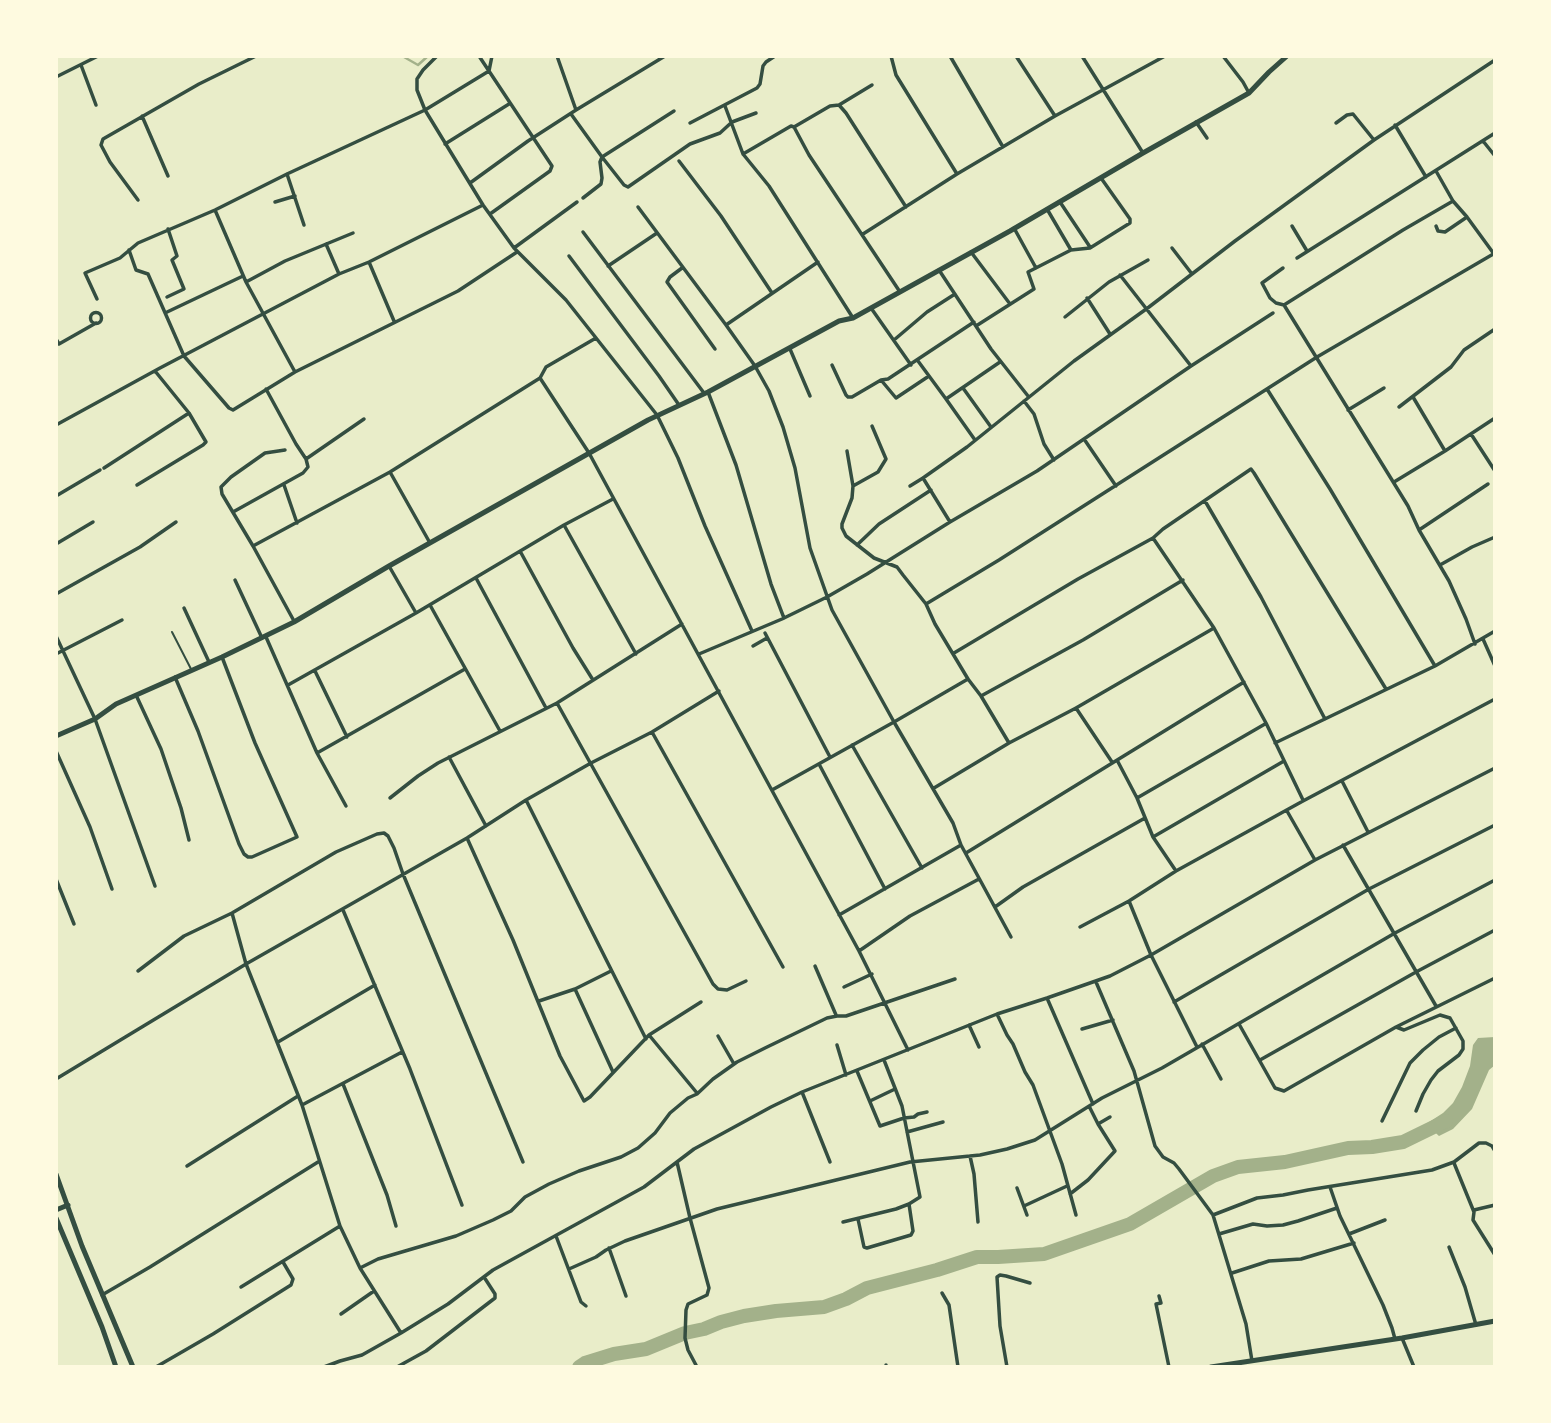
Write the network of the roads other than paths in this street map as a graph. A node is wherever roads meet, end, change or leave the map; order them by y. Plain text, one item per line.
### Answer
1 (98, 56) edge
2 (256, 56) edge
3 (437, 56) edge
4 (479, 56) edge
5 (492, 56) edge
6 (557, 56) edge
7 (664, 56) edge
8 (775, 56) edge
9 (891, 56) edge
10 (950, 56) edge
11 (1016, 56) edge
12 (1082, 56) edge
13 (1165, 56) edge
14 (1223, 56) edge
15 (1287, 56) edge
16 (1495, 60) edge
17 (81, 65) junction
18 (489, 71) junction
19 (56, 77) edge
20 (872, 85) dead end
21 (1102, 89) junction
22 (1249, 93) junction
23 (509, 104) junction
24 (96, 105) dead end
25 (839, 105) junction
26 (725, 106) junction
27 (425, 110) junction
28 (576, 110) junction
29 (674, 111) dead end
30 (756, 113) dead end
31 (571, 114) junction
32 (142, 116) junction
33 (1055, 116) junction
34 (1196, 122) junction
35 (690, 123) dead end
36 (1336, 123) dead end
37 (732, 124) junction
38 (1395, 125) junction
39 (794, 127) junction
40 (1495, 133) edge
41 (534, 138) junction
42 (1207, 138) dead end
43 (1374, 140) junction
44 (1483, 140) junction
45 (445, 144) junction
46 (1003, 147) junction
47 (1143, 153) junction
48 (743, 154) junction
49 (1495, 156) edge
50 (602, 157) junction
51 (679, 161) dead end
52 (1436, 171) junction
53 (287, 174) junction
54 (957, 174) junction
55 (168, 176) dead end
56 (1426, 177) junction
57 (1101, 178) junction
58 (470, 183) junction
59 (295, 196) junction
60 (583, 198) dead end
61 (138, 200) dead end
62 (1453, 201) junction
63 (275, 202) dead end
64 (577, 202) dead end
65 (1060, 202) junction
66 (483, 205) junction
67 (638, 207) dead end
68 (906, 207) junction
69 (1047, 209) junction
70 (215, 210) junction
71 (489, 214) junction
72 (1467, 217) junction
73 (304, 225) dead end
74 (1292, 226) dead end
75 (1436, 226) dead end
76 (1014, 228) junction
77 (168, 229) junction
78 (583, 232) dead end
79 (353, 233) dead end
80 (657, 233) junction
81 (863, 234) junction
82 (326, 244) junction
83 (1090, 248) junction
84 (1172, 248) dead end
85 (130, 250) junction
86 (516, 250) junction
87 (1071, 250) junction
88 (1307, 251) junction
89 (971, 252) junction
90 (1495, 255) edge
91 (569, 256) dead end
92 (1297, 258) dead end
93 (1148, 260) dead end
94 (369, 262) junction
95 (818, 262) junction
96 (608, 266) junction
97 (683, 268) junction
98 (1036, 268) junction
99 (1283, 268) dead end
100 (939, 270) junction
101 (339, 274) junction
102 (1192, 274) junction
103 (1120, 275) junction
104 (243, 276) junction
105 (246, 282) junction
106 (900, 292) junction
107 (772, 293) junction
108 (955, 294) junction
109 (167, 297) dead end
110 (1087, 298) junction
111 (97, 299) dead end
112 (1010, 304) junction
113 (1284, 305) junction
114 (871, 308) junction
115 (1147, 308) junction
116 (164, 313) junction
117 (1273, 313) dead end
118 (264, 314) junction
119 (1065, 317) dead end
120 (853, 318) junction
121 (90, 319) junction
122 (394, 321) junction
123 (96, 323) junction
124 (975, 324) junction
125 (726, 325) junction
126 (90, 327) junction
127 (1495, 329) edge
128 (1110, 334) junction
129 (596, 338) junction
130 (894, 340) junction
131 (57, 343) edge
132 (715, 348) dead end
133 (790, 349) junction
134 (184, 356) junction
135 (1317, 357) junction
136 (918, 360) junction
137 (1000, 362) junction
138 (832, 365) dead end
139 (911, 365) junction
140 (755, 366) junction
141 (1191, 366) junction
142 (155, 371) junction
143 (295, 372) junction
144 (929, 376) junction
145 (540, 378) junction
146 (881, 380) junction
147 (963, 388) junction
148 (1384, 388) dead end
149 (266, 389) junction
150 (1267, 389) junction
151 (706, 393) junction
152 (810, 396) dead end
153 (1413, 397) junction
154 (946, 399) junction
155 (1026, 399) junction
156 (679, 405) junction
157 (1399, 407) dead end
158 (1348, 410) junction
159 (189, 413) junction
160 (657, 415) junction
161 (1495, 418) edge
162 (364, 419) dead end
163 (56, 425) edge
164 (872, 426) dead end
165 (991, 426) junction
166 (1471, 434) junction
167 (1084, 439) junction
168 (975, 440) junction
169 (285, 450) dead end
170 (847, 451) dead end
171 (1445, 452) junction
172 (589, 453) junction
173 (306, 459) junction
174 (1054, 460) junction
175 (1495, 471) edge
176 (390, 472) junction
177 (923, 478) junction
178 (1394, 482) junction
179 (283, 484) junction
180 (1488, 484) dead end
181 (137, 485) dead end
182 (853, 486) junction
183 (909, 486) dead end
184 (1116, 486) junction
185 (932, 490) junction
186 (56, 496) edge
187 (613, 499) junction
188 (1205, 500) junction
189 (233, 512) junction
190 (93, 522) dead end
191 (176, 522) dead end
192 (950, 522) junction
193 (297, 523) junction
194 (564, 525) junction
195 (1419, 530) junction
196 (1495, 537) edge
197 (1153, 538) junction
198 (56, 544) edge
199 (431, 544) junction
200 (857, 545) junction
201 (253, 546) junction
202 (520, 551) junction
203 (886, 563) junction
204 (1440, 565) junction
205 (390, 566) junction
206 (476, 578) junction
207 (235, 580) dead end
208 (1183, 580) junction
209 (56, 594) edge
210 (827, 597) junction
211 (926, 604) junction
212 (430, 605) junction
213 (184, 608) dead end
214 (416, 612) junction
215 (785, 618) junction
216 (122, 620) dead end
217 (294, 622) junction
218 (682, 624) junction
219 (1214, 628) junction
220 (752, 631) junction
221 (1495, 631) edge
222 (172, 632) dead end
223 (56, 636) edge
224 (264, 637) junction
225 (1483, 639) junction
226 (1475, 644) junction
227 (753, 646) dead end
228 (63, 650) junction
229 (954, 653) junction
230 (56, 654) edge
231 (636, 654) junction
232 (699, 654) junction
233 (222, 657) junction
234 (209, 662) junction
235 (1435, 666) junction
236 (1495, 666) edge
237 (465, 668) junction
238 (192, 670) junction
239 (316, 671) junction
240 (175, 677) junction
241 (968, 679) junction
242 (593, 680) junction
243 (1244, 682) junction
244 (288, 685) junction
245 (1386, 689) junction
246 (719, 691) junction
247 (136, 695) junction
248 (981, 696) junction
249 (1495, 699) edge
250 (556, 703) junction
251 (546, 708) junction
252 (1076, 708) junction
253 (95, 719) junction
254 (1325, 719) junction
255 (894, 722) junction
256 (1266, 723) junction
257 (500, 731) junction
258 (652, 732) junction
259 (56, 736) edge
260 (347, 737) junction
261 (1009, 743) junction
262 (1275, 743) junction
263 (852, 745) junction
264 (56, 751) edge
265 (317, 753) junction
266 (449, 757) junction
267 (830, 757) junction
268 (1114, 761) junction
269 (1284, 761) junction
270 (591, 763) junction
271 (819, 764) junction
272 (1495, 768) edge
273 (1342, 781) junction
274 (933, 789) junction
275 (772, 790) junction
276 (390, 798) dead end
277 (1137, 798) junction
278 (526, 800) junction
279 (1303, 801) junction
280 (346, 806) dead end
281 (1287, 811) junction
282 (1145, 818) junction
283 (486, 825) junction
284 (1495, 825) edge
285 (1368, 832) junction
286 (1153, 837) junction
287 (467, 838) junction
288 (189, 840) dead end
289 (961, 845) junction
290 (1343, 845) junction
291 (965, 853) junction
292 (1315, 860) junction
293 (922, 868) junction
294 (1176, 870) junction
295 (403, 874) junction
296 (56, 879) edge
297 (979, 879) junction
298 (1495, 880) edge
299 (155, 886) dead end
300 (885, 889) junction
301 (1369, 889) junction
302 (112, 890) dead end
303 (1129, 901) junction
304 (995, 907) junction
305 (343, 910) junction
306 (232, 913) junction
307 (839, 915) junction
308 (74, 924) dead end
309 (1080, 927) dead end
310 (1495, 930) edge
311 (1395, 933) junction
312 (1011, 937) dead end
313 (859, 951) junction
314 (1152, 955) junction
315 (246, 964) junction
316 (815, 966) dead end
317 (783, 967) dead end
318 (138, 971) dead end
319 (611, 971) junction
320 (1416, 972) junction
321 (872, 974) junction
322 (955, 978) dead end
323 (1495, 978) edge
324 (746, 981) dead end
325 (1096, 982) junction
326 (375, 985) junction
327 (844, 987) dead end
328 (575, 989) junction
329 (1046, 998) junction
330 (538, 1001) junction
331 (701, 1002) dead end
332 (1174, 1002) junction
333 (886, 1004) junction
334 (1436, 1006) junction
335 (997, 1014) junction
336 (837, 1016) junction
337 (1113, 1020) junction
338 (1239, 1024) junction
339 (969, 1025) junction
340 (1396, 1027) junction
341 (1456, 1028) junction
342 (1082, 1029) dead end
343 (718, 1035) dead end
344 (647, 1037) junction
345 (278, 1042) junction
346 (1202, 1044) junction
347 (837, 1045) dead end
348 (979, 1047) dead end
349 (1197, 1047) junction
350 (908, 1050) junction
351 (403, 1052) junction
352 (884, 1060) junction
353 (1260, 1060) junction
354 (734, 1064) junction
355 (857, 1071) junction
356 (613, 1072) junction
357 (846, 1075) junction
358 (56, 1079) edge
359 (1221, 1079) dead end
360 (1137, 1080) junction
361 (343, 1084) junction
362 (895, 1088) junction
363 (802, 1092) junction
364 (697, 1094) junction
365 (298, 1096) junction
366 (870, 1101) junction
367 (302, 1105) junction
368 (1091, 1105) junction
369 (1416, 1111) dead end
370 (927, 1112) dead end
371 (1110, 1117) dead end
372 (904, 1118) junction
373 (1382, 1121) dead end
374 (943, 1122) dead end
375 (1098, 1124) junction
376 (907, 1132) junction
377 (1049, 1132) junction
378 (1495, 1150) edge
379 (970, 1156) junction
380 (830, 1161) dead end
381 (912, 1161) junction
382 (319, 1162) junction
383 (523, 1162) dead end
384 (1454, 1162) junction
385 (677, 1163) junction
386 (187, 1166) dead end
387 (56, 1174) edge
388 (1068, 1186) junction
389 (1330, 1187) junction
390 (1017, 1188) dead end
391 (1070, 1194) junction
392 (66, 1202) junction
393 (56, 1203) edge
394 (909, 1204) junction
395 (462, 1205) dead end
396 (1495, 1205) edge
397 (1024, 1206) junction
398 (1337, 1208) junction
399 (56, 1210) edge
400 (1474, 1210) junction
401 (1027, 1215) dead end
402 (1076, 1215) dead end
403 (1213, 1215) junction
404 (56, 1218) edge
405 (690, 1219) junction
406 (858, 1219) junction
407 (1385, 1220) dead end
408 (843, 1222) dead end
409 (978, 1222) dead end
410 (340, 1226) junction
411 (396, 1226) dead end
412 (1219, 1234) junction
413 (1349, 1234) junction
414 (556, 1236) junction
415 (1354, 1243) junction
416 (1449, 1247) dead end
417 (609, 1248) junction
418 (1495, 1255) edge
419 (283, 1262) junction
420 (360, 1268) junction
421 (569, 1269) junction
422 (1232, 1273) junction
423 (484, 1277) junction
424 (1030, 1283) dead end
425 (240, 1287) dead end
426 (374, 1291) junction
427 (942, 1293) dead end
428 (102, 1295) junction
429 (626, 1296) dead end
430 (1159, 1296) dead end
431 (586, 1306) dead end
432 (341, 1314) dead end
433 (1495, 1321) edge
434 (1476, 1325) junction
435 (401, 1333) junction
436 (1398, 1339) junction
437 (1252, 1361) junction
438 (116, 1367) edge
439 (132, 1367) edge
440 (156, 1367) edge
441 (324, 1367) edge
442 (397, 1367) edge
443 (697, 1367) edge
444 (958, 1367) edge
445 (1007, 1367) edge
446 (1170, 1367) edge
447 (1211, 1367) edge
448 (1413, 1367) edge

1 - 17 street
2 - 32 street
3 - 27 street
4 - 18 street
5 - 18 street
6 - 28 street
7 - 28 street
8 - 26 street
9 - 54 street
10 - 46 street
11 - 33 street
12 - 21 street
13 - 21 street
14 - 22 street
15 - 22 main road
16 - 38 street
17 - 19 street
17 - 24 street
18 - 23 street
18 - 27 street
20 - 25 street
21 - 33 street
21 - 47 street
22 - 34 main road
23 - 41 street
23 - 45 street
25 - 39 street
25 - 68 street
26 - 35 street
26 - 37 street
27 - 45 street
27 - 53 street
28 - 31 street
29 - 50 street
30 - 37 street
31 - 41 street
31 - 50 street
32 - 55 street
32 - 61 street
33 - 46 street
34 - 42 street
34 - 47 main road
36 - 43 street
37 - 48 street
37 - 50 street
38 - 43 street
38 - 56 street
39 - 48 street
39 - 81 street
40 - 44 street
41 - 58 street
41 - 71 street
43 - 102 street
44 - 49 street
44 - 52 street
45 - 58 street
46 - 54 street
47 - 57 main road
48 - 95 street
50 - 60 street
51 - 107 street
52 - 56 street
52 - 62 street
53 - 59 street
53 - 70 street
54 - 68 street
56 - 88 street
57 - 65 main road
57 - 83 street
58 - 66 street
59 - 63 street
59 - 73 street
62 - 72 street
62 - 113 street
64 - 86 street
65 - 69 main road
65 - 83 street
66 - 71 street
66 - 94 street
67 - 80 street
68 - 81 street
69 - 76 main road
69 - 87 street
70 - 77 street
70 - 104 street
71 - 86 street
72 - 75 street
72 - 90 street
74 - 88 street
76 - 89 main road
76 - 98 street
77 - 85 street
77 - 109 street
78 - 96 street
79 - 82 street
80 - 96 street
80 - 97 street
81 - 106 street
82 - 101 street
82 - 105 street
83 - 87 street
84 - 102 street
85 - 111 street
85 - 116 street
86 - 122 street
86 - 129 street
87 - 98 street
88 - 92 street
89 - 100 main road
89 - 112 street
90 - 135 street
91 - 156 street
93 - 103 street
94 - 101 street
94 - 122 street
95 - 107 street
95 - 120 street
96 - 151 street
97 - 125 street
97 - 132 street
98 - 112 street
99 - 113 street
100 - 106 main road
100 - 108 street
101 - 118 street
102 - 115 street
103 - 110 street
103 - 115 street
104 - 105 street
104 - 116 street
105 - 118 street
106 - 114 main road
107 - 125 street
108 - 124 street
108 - 130 street
110 - 119 street
110 - 128 street
112 - 124 street
113 - 135 street
114 - 120 main road
114 - 130 street
115 - 128 street
115 - 141 street
116 - 134 street
117 - 141 street
118 - 134 street
118 - 143 street
120 - 133 main road
121 - 123 street
121 - 123 street
121 - 126 street
122 - 143 street
123 - 126 street
124 - 136 street
124 - 137 street
125 - 140 street
126 - 131 street
127 - 153 street
128 - 155 street
129 - 145 street
129 - 160 street
130 - 139 street
133 - 140 main road
133 - 152 street
134 - 142 street
134 - 149 street
135 - 150 street
135 - 158 street
136 - 139 street
136 - 144 street
137 - 147 street
137 - 155 street
138 - 146 street
139 - 146 street
140 - 151 main road
140 - 210 street
141 - 167 street
142 - 159 street
142 - 163 street
143 - 149 street
144 - 146 street
144 - 154 street
145 - 172 street
145 - 176 street
147 - 154 street
147 - 165 street
148 - 158 street
149 - 173 street
150 - 184 street
150 - 235 street
151 - 156 main road
151 - 215 street
153 - 157 street
153 - 171 street
154 - 168 street
155 - 165 street
155 - 174 street
156 - 160 main road
158 - 178 street
159 - 181 street
159 - 186 street
160 - 172 main road
160 - 220 street
161 - 166 street
162 - 173 street
164 - 182 street
165 - 168 street
166 - 171 street
166 - 175 street
167 - 174 street
167 - 184 street
168 - 177 street
169 - 189 street
170 - 182 street
171 - 178 street
172 - 187 street
172 - 199 main road
173 - 179 street
174 - 192 street
176 - 193 street
176 - 199 street
177 - 183 street
177 - 185 street
178 - 195 street
179 - 189 street
179 - 193 street
180 - 195 street
182 - 200 street
184 - 211 street
185 - 192 street
185 - 200 street
187 - 194 street
187 - 218 street
188 - 197 street
188 - 245 street
188 - 254 street
189 - 201 street
190 - 198 street
191 - 209 street
192 - 203 street
193 - 201 street
194 - 202 street
194 - 231 street
195 - 204 street
196 - 204 street
197 - 208 street
197 - 229 street
199 - 205 main road
200 - 203 street
201 - 217 street
202 - 206 street
202 - 242 street
203 - 210 street
203 - 211 street
204 - 226 street
205 - 214 street
205 - 217 main road
206 - 212 street
206 - 251 street
207 - 224 street
208 - 219 street
208 - 248 street
210 - 215 street
210 - 255 street
211 - 229 street
212 - 214 street
212 - 237 street
213 - 234 street
214 - 239 street
215 - 220 street
216 - 228 street
217 - 224 main road
218 - 231 street
218 - 232 street
219 - 243 street
219 - 252 street
220 - 232 street
221 - 225 street
222 - 238 lane
223 - 228 street
224 - 233 main road
224 - 244 street
225 - 226 street
225 - 236 street
226 - 235 street
227 - 267 street
228 - 230 street
228 - 253 street
229 - 241 street
231 - 242 street
232 - 246 street
233 - 234 main road
233 - 240 street
234 - 238 main road
235 - 245 street
237 - 257 street
237 - 260 street
238 - 240 main road
239 - 244 street
239 - 260 street
240 - 247 main road
241 - 248 street
241 - 255 street
242 - 250 street
243 - 256 street
243 - 268 street
244 - 265 street
245 - 254 street
246 - 258 street
246 - 275 street
247 - 253 main road
247 - 288 street
248 - 261 street
249 - 273 street
250 - 251 street
250 - 270 street
251 - 257 street
252 - 261 street
252 - 268 street
253 - 259 main road
253 - 299 street
254 - 262 street
255 - 263 street
255 - 274 street
256 - 262 street
256 - 277 street
257 - 266 street
258 - 270 street
258 - 317 street
260 - 265 street
261 - 274 street
262 - 269 street
263 - 267 street
263 - 293 street
264 - 302 street
265 - 280 street
266 - 276 street
266 - 283 street
267 - 271 street
268 - 277 street
268 - 291 street
269 - 279 street
269 - 286 street
270 - 278 street
270 - 324 street
271 - 275 street
271 - 300 street
272 - 285 street
273 - 279 street
273 - 285 street
274 - 289 street
275 - 307 street
277 - 282 street
278 - 283 street
278 - 319 street
279 - 281 street
281 - 292 street
281 - 294 street
282 - 286 street
282 - 304 street
283 - 287 street
284 - 301 street
285 - 290 street
286 - 294 street
287 - 295 street
287 - 330 street
289 - 291 street
289 - 293 street
290 - 292 street
290 - 301 street
291 - 297 street
292 - 314 street
293 - 300 street
294 - 303 street
295 - 305 street
295 - 306 street
295 - 383 street
296 - 308 street
297 - 304 street
297 - 313 street
298 - 311 street
300 - 307 street
301 - 311 street
301 - 332 street
303 - 309 street
303 - 314 street
304 - 312 street
305 - 315 street
305 - 326 street
306 - 315 street
306 - 318 street
307 - 313 street
310 - 320 street
311 - 320 street
311 - 338 street
313 - 321 street
314 - 325 street
314 - 332 street
315 - 345 street
315 - 358 street
316 - 336 street
319 - 328 street
319 - 344 street
320 - 334 street
320 - 353 street
321 - 327 street
321 - 333 street
322 - 333 street
323 - 334 street
325 - 329 street
325 - 337 street
326 - 345 street
326 - 351 street
328 - 330 street
328 - 356 street
329 - 335 street
329 - 368 street
330 - 356 street
331 - 344 street
332 - 349 street
333 - 336 street
333 - 350 street
334 - 340 street
335 - 339 street
335 - 377 street
336 - 354 street
337 - 342 street
337 - 360 street
338 - 346 street
338 - 353 street
339 - 348 street
339 - 350 street
340 - 341 street
340 - 353 street
341 - 369 street
341 - 373 street
343 - 354 street
344 - 356 street
344 - 364 street
345 - 365 street
346 - 349 street
346 - 359 street
347 - 357 street
349 - 360 street
350 - 352 street
351 - 361 street
351 - 395 street
352 - 355 street
352 - 362 street
354 - 364 street
355 - 357 street
355 - 366 street
357 - 363 street
360 - 368 street
360 - 403 street
361 - 367 street
361 - 411 street
362 - 366 street
362 - 372 street
363 - 380 street
363 - 385 street
364 - 420 street
365 - 367 street
365 - 386 street
366 - 372 street
367 - 382 street
368 - 375 street
368 - 377 street
370 - 372 street
371 - 375 street
372 - 376 street
374 - 376 street
375 - 391 street
376 - 381 street
377 - 379 street
377 - 388 street
378 - 384 street
379 - 381 street
379 - 409 street
381 - 394 street
381 - 405 street
382 - 410 street
382 - 428 street
384 - 389 street
384 - 400 street
385 - 405 street
385 - 414 street
387 - 392 main road
388 - 391 street
388 - 397 street
389 - 398 street
389 - 403 street
390 - 397 street
391 - 402 street
392 - 393 main road
392 - 399 main road
392 - 428 main road
394 - 406 street
394 - 406 street
396 - 400 street
397 - 401 street
398 - 412 street
398 - 413 street
400 - 418 street
403 - 412 street
404 - 438 main road
405 - 417 street
405 - 443 street
406 - 408 street
407 - 413 street
410 - 419 street
410 - 420 street
412 - 422 street
413 - 415 street
414 - 421 street
414 - 423 street
415 - 422 street
415 - 436 street
416 - 434 street
417 - 421 street
417 - 429 street
419 - 425 street
419 - 440 street
420 - 426 street
421 - 431 street
422 - 437 street
423 - 435 street
423 - 442 street
424 - 445 street
426 - 432 street
426 - 435 street
427 - 444 street
428 - 439 main road
430 - 446 street
433 - 434 main road
434 - 436 main road
435 - 441 street
436 - 437 main road
436 - 448 street
437 - 447 main road

